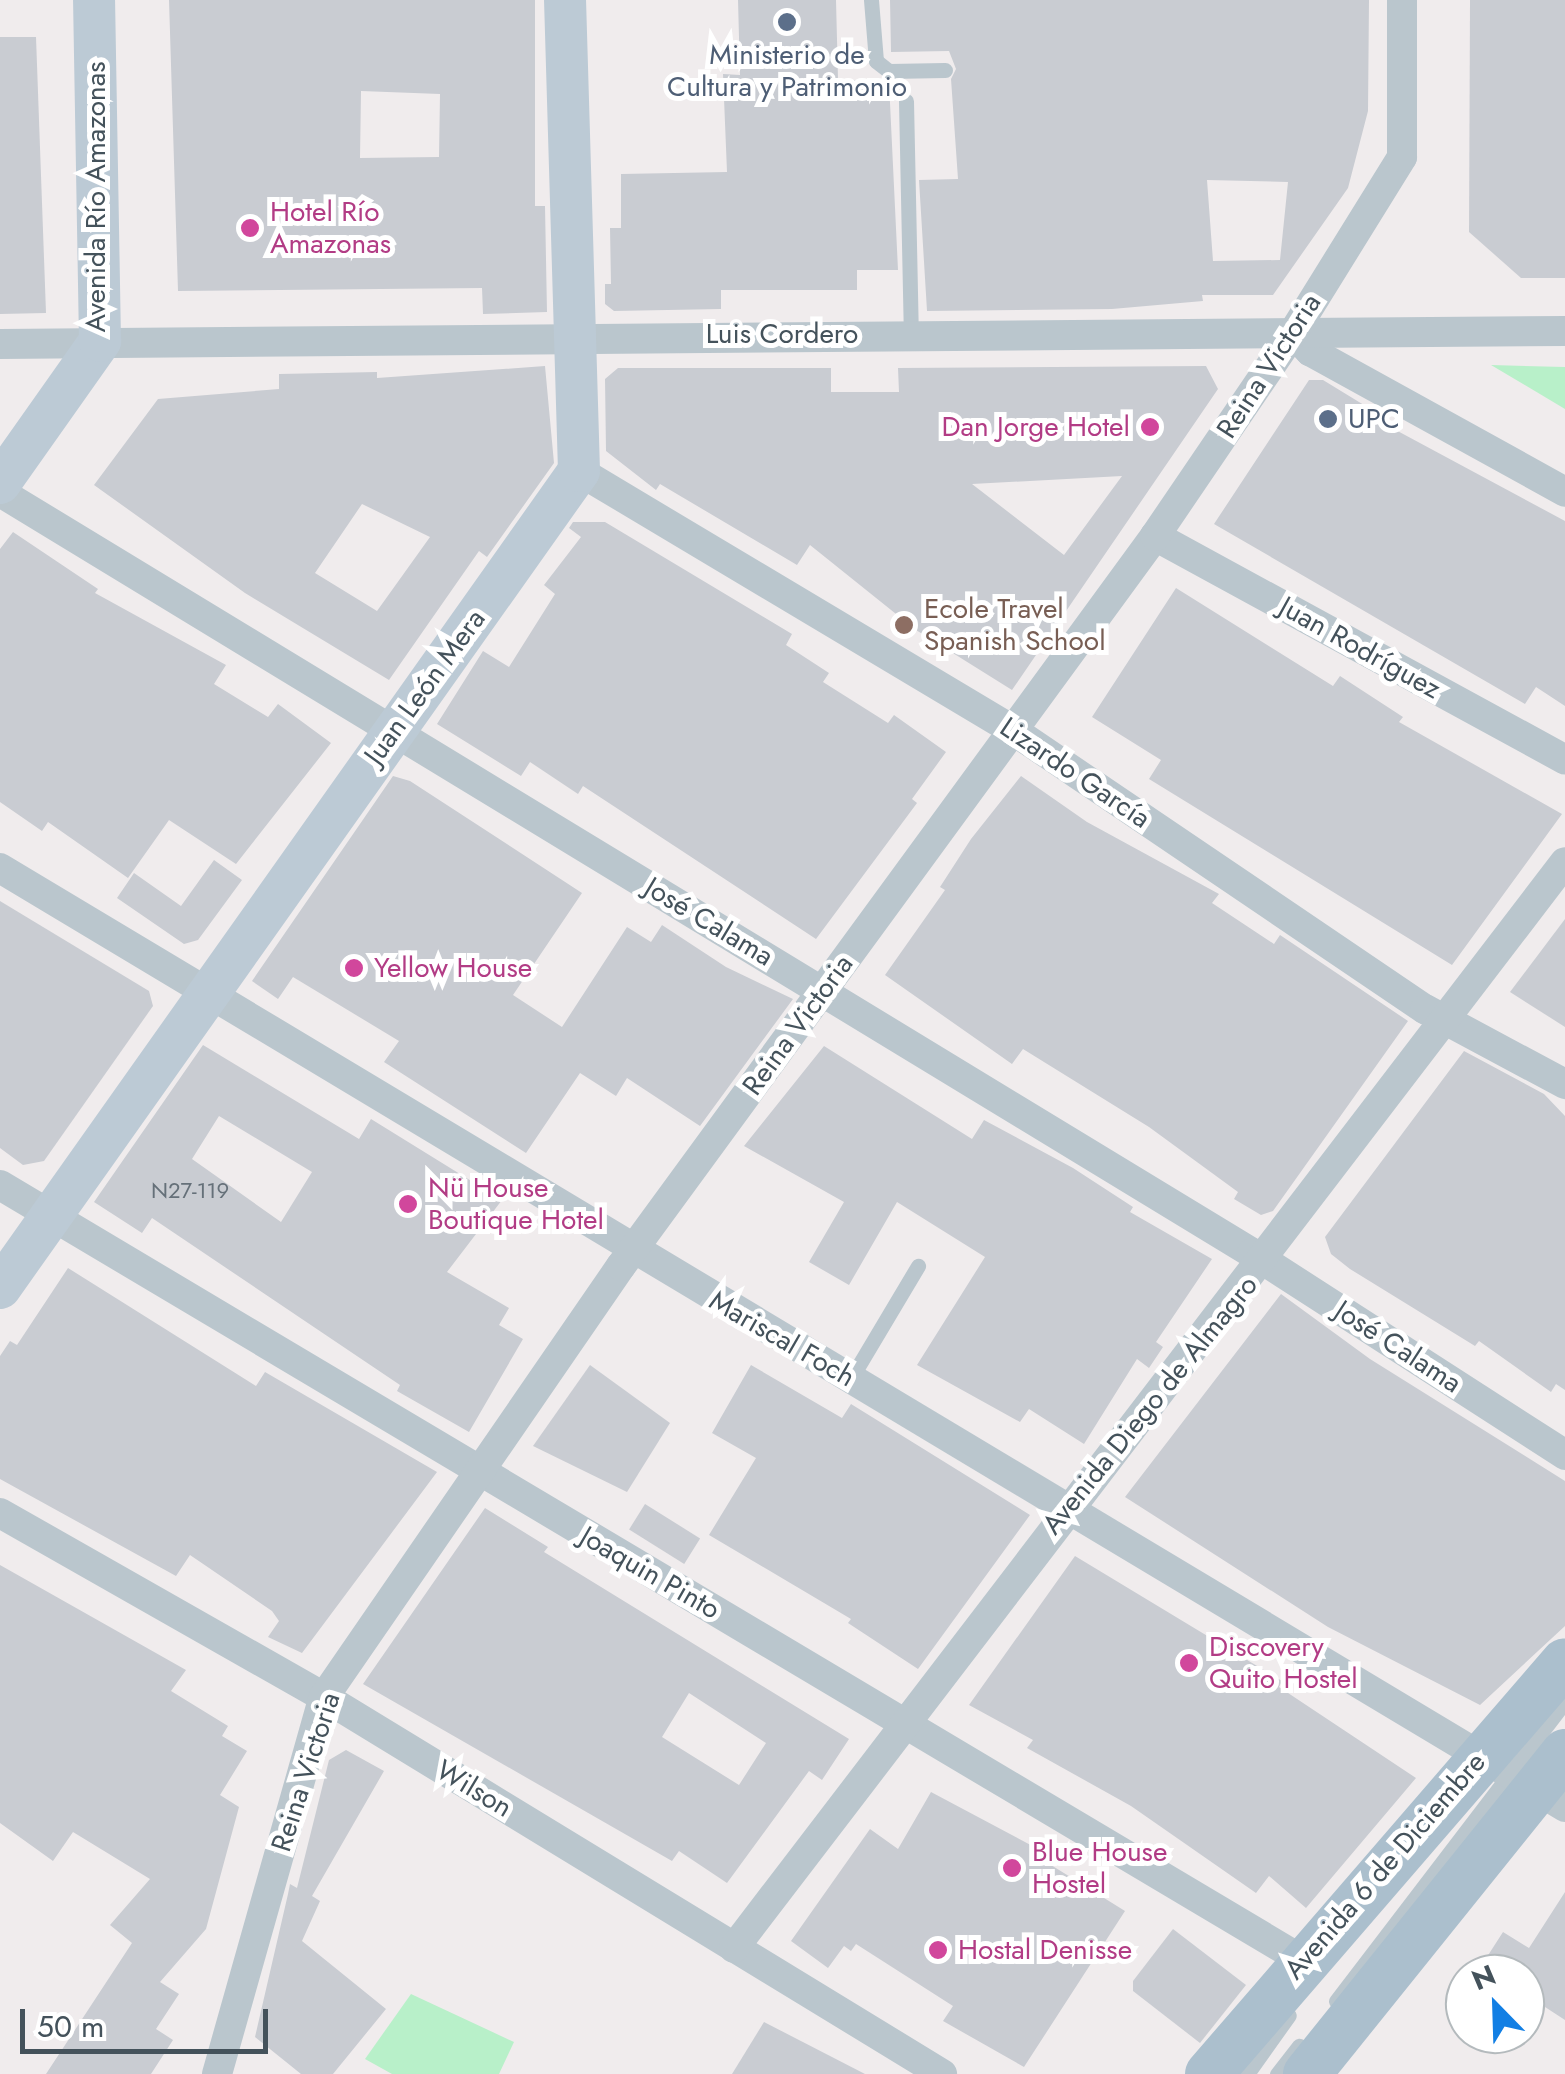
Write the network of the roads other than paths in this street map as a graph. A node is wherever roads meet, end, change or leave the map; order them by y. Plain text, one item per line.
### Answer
1 (94, 0) edge
2 (566, 0) edge
3 (871, 0) edge
4 (1402, 0) edge
5 (945, 70) dead end
6 (906, 102) dead end
7 (1565, 331) edge
8 (1293, 333) junction
9 (572, 334) junction
10 (911, 334) junction
11 (100, 341) junction
12 (0, 344) edge
13 (580, 471) junction
14 (0, 483) edge
15 (0, 492) edge
16 (1565, 492) edge
17 (1155, 536) junction
18 (1011, 729) junction
19 (392, 734) junction
20 (1565, 760) edge
21 (1565, 862) edge
22 (0, 868) edge
23 (824, 990) junction
24 (204, 993) junction
25 (1445, 1021) junction
26 (1565, 1084) edge
27 (0, 1185) edge
28 (50, 1215) junction
29 (632, 1251) junction
30 (1265, 1261) junction
31 (918, 1266) dead end
32 (0, 1288) edge
33 (850, 1380) junction
34 (1565, 1455) edge
35 (476, 1471) junction
36 (1068, 1508) junction
37 (0, 1514) edge
38 (1565, 1662) edge
39 (324, 1698) junction
40 (1565, 1702) edge
41 (906, 1720) junction
42 (1565, 1753) edge
43 (1521, 1782) edge
44 (1422, 1859) dead end
45 (1408, 1874) dead end
46 (734, 1948) junction
47 (1302, 1960) junction
48 (1322, 2018) dead end
49 (1309, 2053) edge
50 (218, 2074) edge
51 (942, 2074) edge
52 (1210, 2074) edge
53 (1247, 2074) edge
54 (1277, 2074) edge

1 - 11 street, Avenida Río Amazonas
2 - 9 street
3 - 5 lane
4 - 8 street, Reina Victoria
6 - 10 lane
7 - 8 street, Luis Cordero
8 - 10 street, Luis Cordero
8 - 16 street
8 - 17 street, Reina Victoria
9 - 10 street, Luis Cordero
9 - 11 street, Luis Cordero
9 - 13 street
11 - 12 street, Luis Cordero
11 - 14 street, Avenida Río Amazonas
13 - 18 street, Lizardo García
13 - 19 street, Juan León Mera
15 - 19 street, José Calama
17 - 18 street, Reina Victoria
17 - 20 street, Juan Rodríguez
18 - 23 street, Reina Victoria
18 - 25 street, Lizardo García
19 - 23 street, José Calama
19 - 24 street, Juan León Mera
21 - 25 street, Avenida Diego de Almagro
22 - 24 street, Mariscal Foch
23 - 29 street, Reina Victoria
23 - 30 street, José Calama
24 - 28 street, Juan León Mera
24 - 29 street, Mariscal Foch
25 - 26 street, Lizardo García
25 - 30 street, Avenida Diego de Almagro
27 - 28 street, Joaquin Pinto
28 - 32 street, Juan León Mera
28 - 35 street, Joaquin Pinto
29 - 33 street, Mariscal Foch
29 - 35 street, Reina Victoria
30 - 34 street, José Calama
30 - 36 street, Avenida Diego de Almagro
31 - 33 lane
33 - 36 street, Mariscal Foch
35 - 39 street, Reina Victoria
35 - 41 street, Joaquin Pinto
36 - 41 street, Avenida Diego de Almagro
36 - 43 street, Mariscal Foch
37 - 39 street, Wilson
38 - 43 main road, Avenida 6 de Diciembre
39 - 46 street, Wilson
39 - 50 street, Reina Victoria
40 - 43 lane
41 - 46 street, Avenida Diego de Almagro
41 - 47 street, Joaquin Pinto
42 - 43 main road, Avenida 6 de Diciembre
43 - 44 lane
43 - 47 main road, Avenida 6 de Diciembre
43 - 48 lane
43 - 49 main road, Avenida 6 de Diciembre
45 - 53 lane
46 - 51 street, Wilson
47 - 52 main road, Avenida 6 de Diciembre
49 - 54 lane

